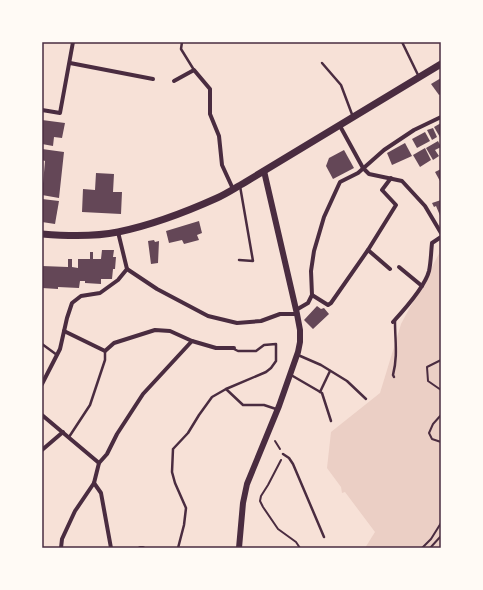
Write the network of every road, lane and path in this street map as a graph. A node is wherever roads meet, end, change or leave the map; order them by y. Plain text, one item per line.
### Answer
1 (74, 42) edge
2 (182, 42) edge
3 (402, 42) edge
4 (70, 63) junction
5 (322, 63) dead end
6 (441, 64) edge
7 (194, 70) junction
8 (419, 78) junction
9 (153, 79) dead end
10 (174, 81) dead end
11 (42, 110) edge
12 (353, 117) junction
13 (441, 117) edge
14 (340, 126) junction
15 (363, 168) junction
16 (264, 171) junction
17 (391, 178) junction
18 (240, 185) junction
19 (233, 189) junction
20 (118, 232) junction
21 (441, 233) edge
22 (42, 234) edge
23 (441, 237) edge
24 (368, 250) junction
25 (239, 260) dead end
26 (399, 268) dead end
27 (127, 269) junction
28 (390, 269) dead end
29 (422, 286) junction
30 (312, 295) junction
31 (296, 312) junction
32 (394, 321) joint
33 (64, 331) junction
34 (192, 341) junction
35 (42, 344) edge
36 (234, 348) joint
37 (105, 351) junction
38 (297, 354) junction
39 (57, 355) junction
40 (441, 360) edge
41 (330, 371) junction
42 (290, 374) junction
43 (394, 377) dead end
44 (42, 384) edge
45 (226, 389) junction
46 (441, 390) edge
47 (320, 392) junction
48 (366, 399) dead end
49 (278, 410) junction
50 (42, 415) edge
51 (441, 415) edge
52 (331, 421) dead end
53 (269, 431) junction
54 (63, 432) junction
55 (69, 437) junction
56 (441, 442) edge
57 (42, 450) edge
58 (283, 454) junction
59 (99, 462) junction
60 (94, 483) junction
61 (441, 523) edge
62 (441, 536) edge
63 (324, 538) dead end
64 (60, 548) edge
65 (111, 548) edge
66 (140, 548) edge
67 (143, 548) edge
68 (178, 548) edge
69 (239, 548) edge
70 (300, 548) edge
71 (422, 548) edge
72 (430, 548) edge

1 - 4 street
2 - 7 lane
3 - 8 lane
4 - 9 street
4 - 11 street
5 - 12 lane
6 - 8 main road
7 - 10 street
7 - 19 street
8 - 12 main road
12 - 14 main road
13 - 15 street
14 - 15 street
14 - 16 main road
15 - 17 street
15 - 30 street
16 - 18 main road
16 - 31 street
17 - 21 street
17 - 24 street
18 - 19 main road
18 - 25 lane
19 - 20 main road
20 - 22 main road
20 - 27 street
23 - 29 street
24 - 28 street
24 - 30 street
26 - 29 street
27 - 31 street
27 - 33 street
29 - 32 street
30 - 31 street
31 - 38 street
32 - 43 lane
33 - 37 street
33 - 39 street
34 - 36 street
34 - 37 street
34 - 59 street
35 - 39 lane
36 - 45 lane
37 - 55 lane
38 - 41 lane
38 - 42 street
39 - 44 street
40 - 46 path
41 - 47 lane
41 - 48 lane
42 - 47 lane
42 - 49 street
45 - 49 lane
45 - 68 lane
47 - 52 lane
49 - 53 street
50 - 54 street
51 - 56 path
53 - 58 path
53 - 69 street
54 - 55 street
54 - 57 street
55 - 59 street
58 - 63 lane
58 - 70 path
59 - 60 street
60 - 64 street
60 - 65 street
61 - 71 path
62 - 72 path
66 - 67 street

